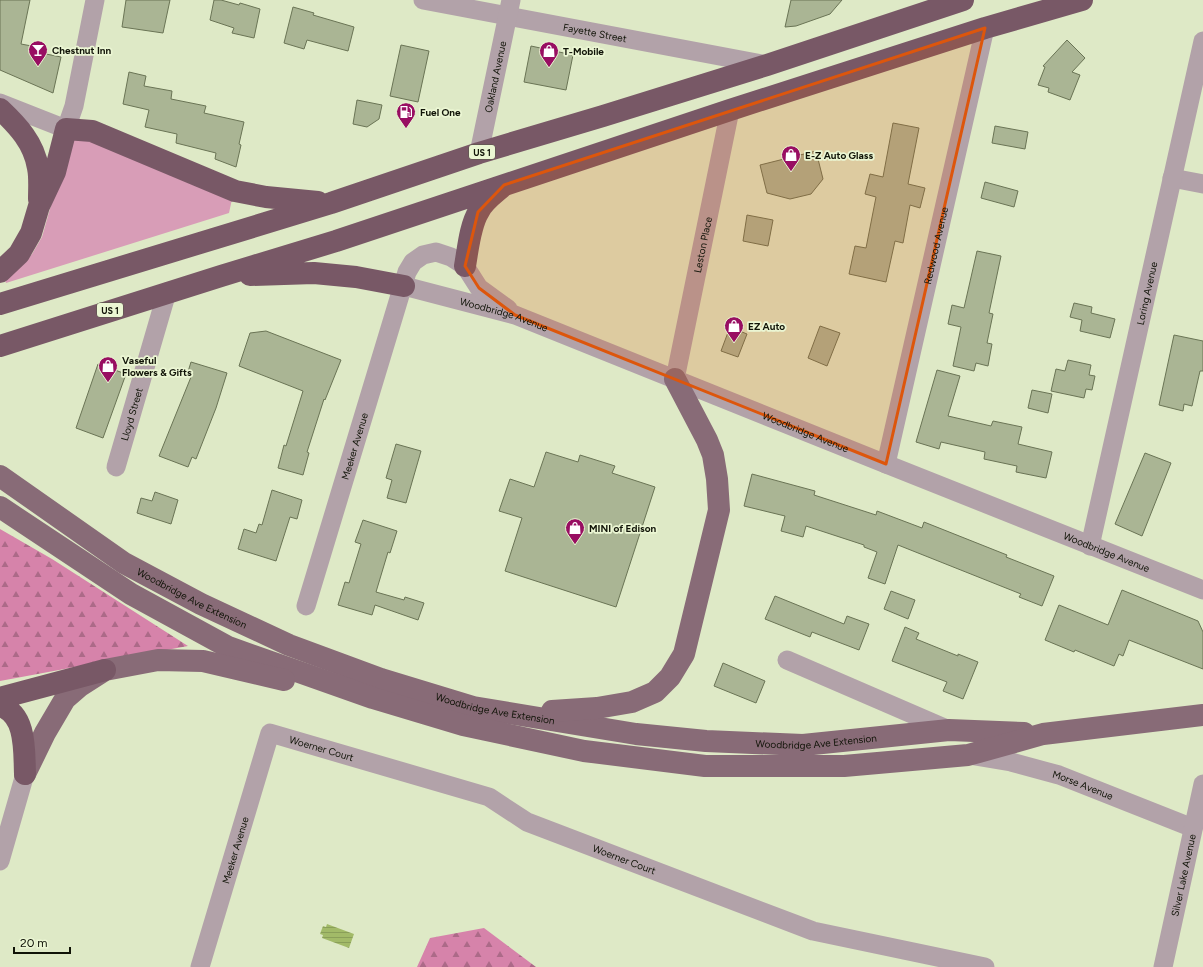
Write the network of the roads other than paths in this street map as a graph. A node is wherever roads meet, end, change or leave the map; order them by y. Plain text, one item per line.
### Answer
1 (95, 0) edge
2 (423, 0) edge
3 (963, 0) edge
4 (1082, 0) edge
5 (509, 8) edge
6 (986, 28) junction
7 (1203, 41) edge
8 (767, 65) junction
9 (0, 103) edge
10 (0, 110) edge
11 (730, 110) junction
12 (66, 128) junction
13 (479, 153) junction
14 (1172, 178) junction
15 (1203, 184) edge
16 (504, 185) junction
17 (331, 203) junction
18 (39, 206) junction
19 (465, 266) junction
20 (0, 272) edge
21 (221, 276) junction
22 (404, 286) junction
23 (167, 292) junction
24 (0, 304) edge
25 (516, 315) junction
26 (0, 346) edge
27 (675, 379) junction
28 (886, 464) junction
29 (116, 467) dead end
30 (0, 476) edge
31 (0, 506) edge
32 (1090, 546) junction
33 (1203, 590) edge
34 (306, 606) dead end
35 (787, 660) dead end
36 (105, 670) junction
37 (0, 698) edge
38 (373, 698) junction
39 (0, 706) edge
40 (473, 707) junction
41 (1203, 715) edge
42 (949, 730) junction
43 (270, 733) joint
44 (1043, 734) junction
45 (968, 755) junction
46 (26, 774) junction
47 (1203, 784) edge
48 (1193, 828) junction
49 (1195, 854) edge
50 (0, 861) edge
51 (200, 967) edge
52 (984, 967) edge
53 (1163, 967) edge

1 - 12 street
2 - 5 street, Fayette Street
3 - 8 highway, US 1
4 - 6 highway, US 1
5 - 8 street, Fayette Street
5 - 13 street, Oakland Avenue
6 - 11 highway, US 1
6 - 28 street, Redwood Avenue
7 - 14 street, Loring Avenue
8 - 13 highway, US 1
9 - 12 street
10 - 18 highway
11 - 16 highway, US 1
11 - 27 street, Leston Place
12 - 17 highway
12 - 18 highway
13 - 17 highway, US 1
14 - 15 street
14 - 32 street, Loring Avenue
16 - 19 highway
16 - 21 highway, US 1
17 - 24 highway, US 1
18 - 20 highway
19 - 22 street, Meeker Avenue
19 - 25 street
21 - 22 highway
21 - 23 highway, US 1
22 - 25 street, Woodbridge Avenue
22 - 34 street, Meeker Avenue
23 - 26 highway, US 1
23 - 29 street, Lloyd Street
25 - 27 street, Woodbridge Avenue
27 - 28 street, Woodbridge Avenue
27 - 40 main road
28 - 32 street, Woodbridge Avenue
30 - 40 main road, Woodbridge Ave Extension
31 - 38 main road, Woodbridge Ave Extension
32 - 33 street, Woodbridge Avenue
35 - 42 street
36 - 37 highway
36 - 38 main road
36 - 46 main road
38 - 45 main road, Woodbridge Ave Extension
39 - 46 highway
40 - 42 main road, Woodbridge Ave Extension
41 - 44 main road, Woodbridge Ave Extension
42 - 44 main road, Woodbridge Ave Extension
43 - 51 street, Meeker Avenue
43 - 52 street, Woerner Court
44 - 45 main road, Woodbridge Ave Extension
45 - 48 street, Morse Avenue
46 - 50 street
47 - 48 street, Silver Lake Avenue
48 - 49 street, Silver Lake Avenue
49 - 53 street, Silver Lake Avenue

